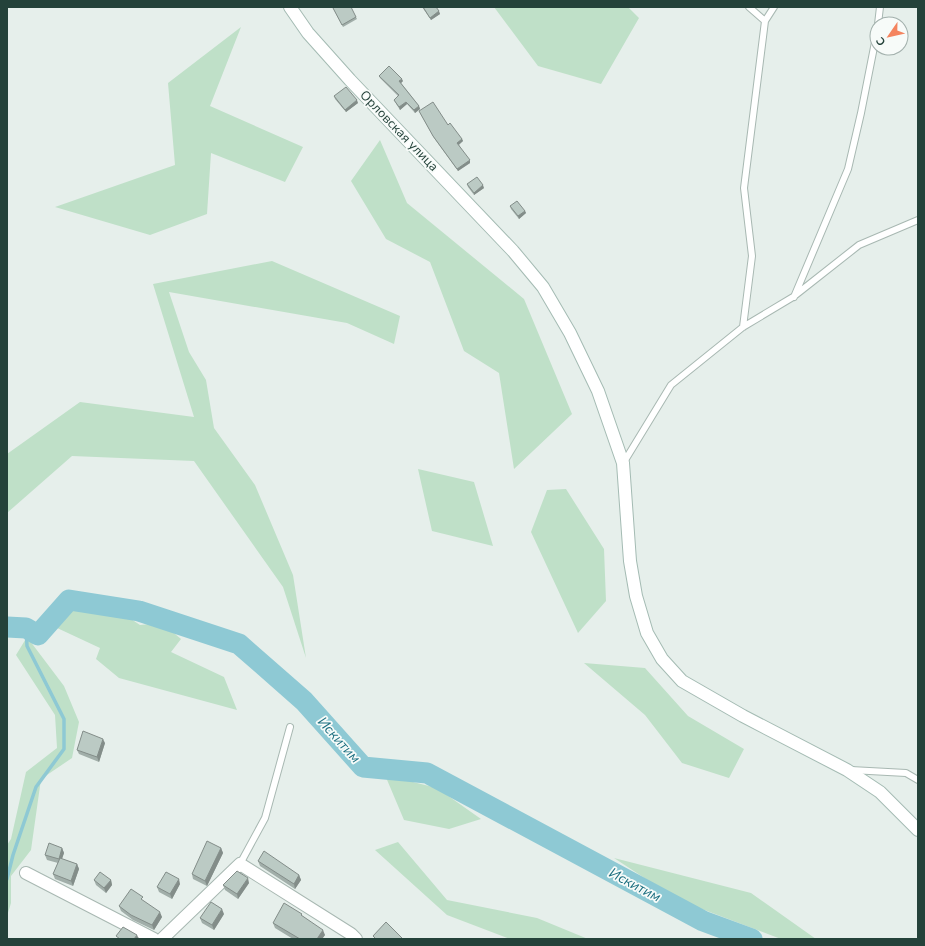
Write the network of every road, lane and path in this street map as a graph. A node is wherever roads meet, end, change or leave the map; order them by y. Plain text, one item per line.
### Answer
1 (290, 7) edge
2 (748, 7) edge
3 (774, 7) edge
4 (765, 21) junction
5 (872, 56) edge
6 (918, 220) edge
7 (793, 297) junction
8 (743, 327) junction
9 (623, 464) junction
10 (290, 727) dead end
11 (847, 770) junction
12 (918, 780) edge
13 (918, 830) edge
14 (240, 864) junction
15 (26, 873) dead end
16 (154, 939) edge
17 (162, 939) edge
18 (356, 939) edge

1 - 9 main road, Орловская улица
2 - 4 lane
3 - 4 lane
4 - 8 lane
5 - 7 lane
6 - 7 lane
7 - 8 lane
8 - 9 lane
9 - 11 main road, Орловская улица
10 - 14 lane
11 - 12 lane
11 - 13 main road, Орловская улица
14 - 17 main road
14 - 18 main road
15 - 16 main road

